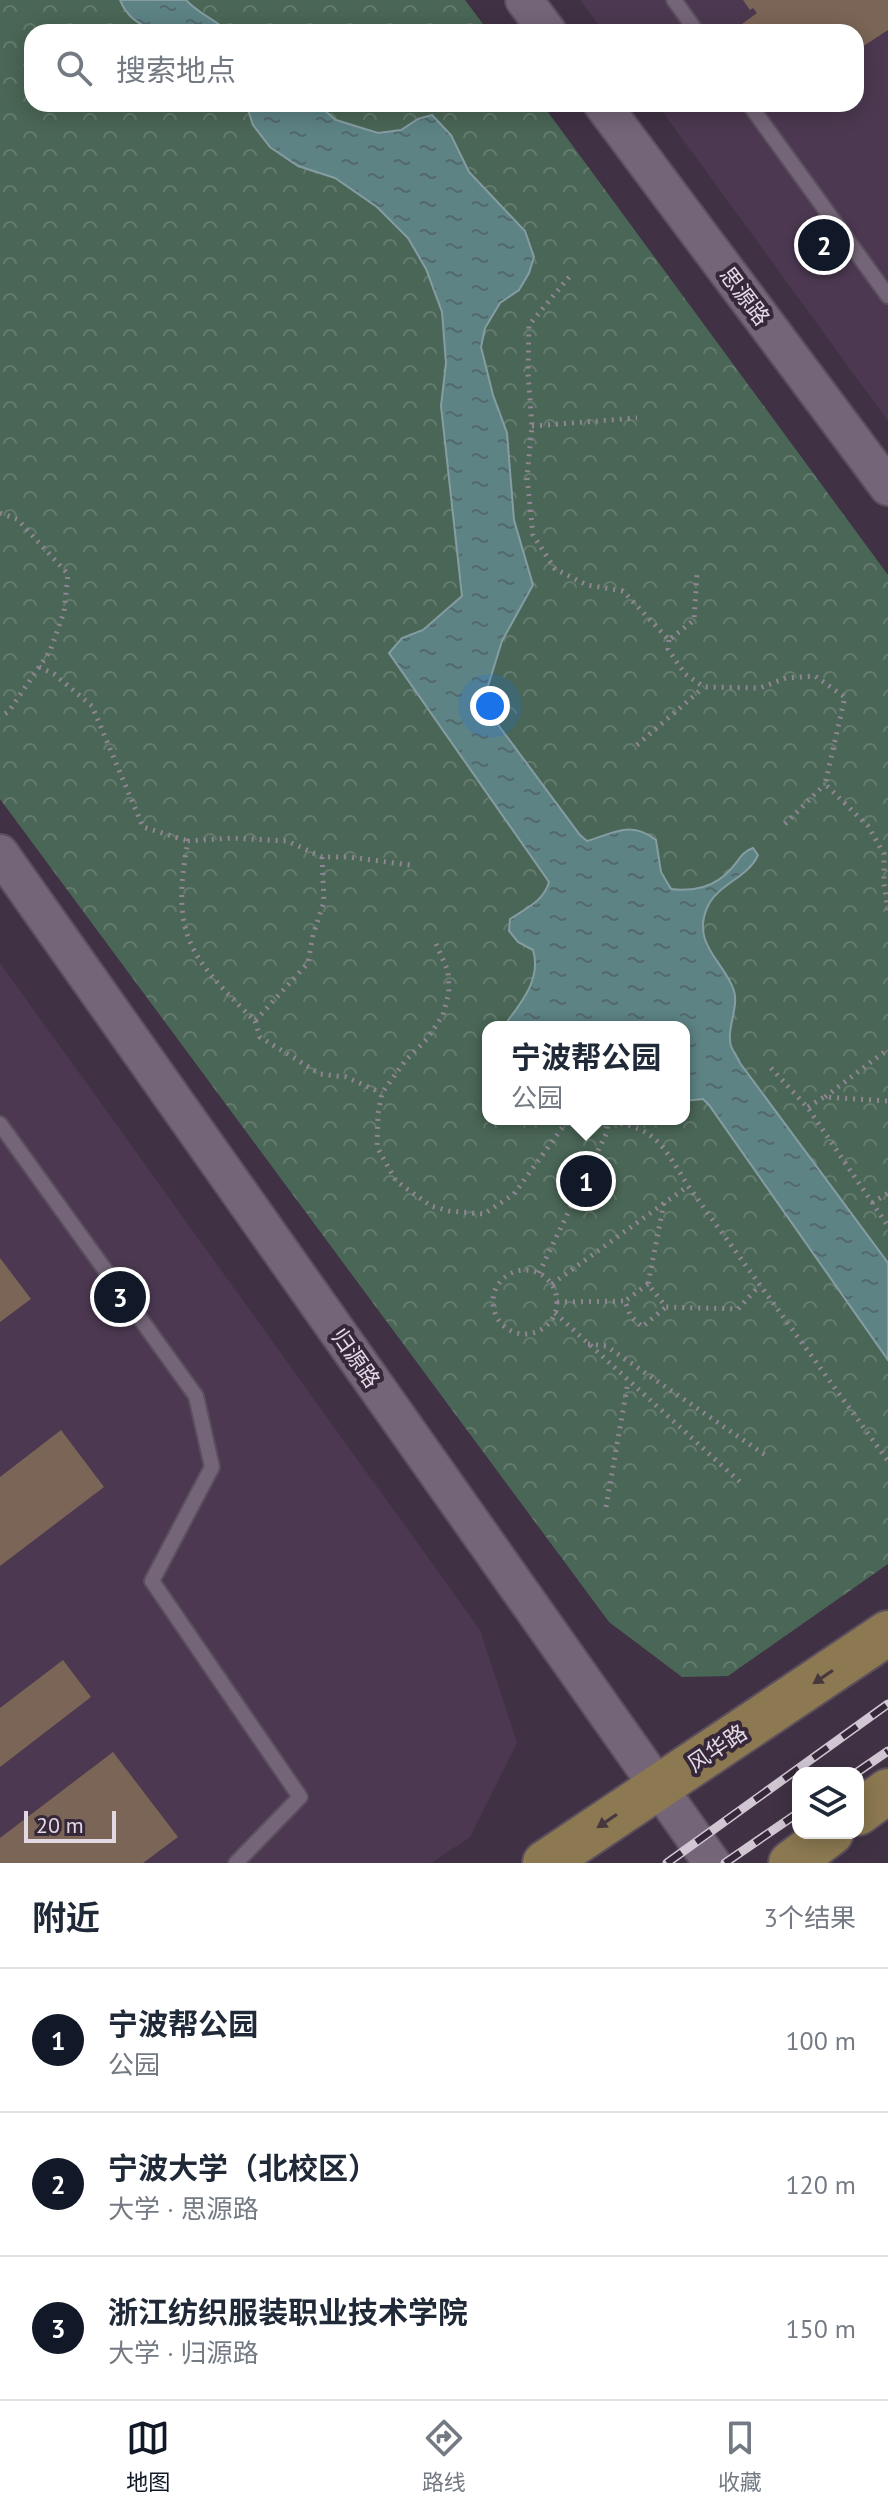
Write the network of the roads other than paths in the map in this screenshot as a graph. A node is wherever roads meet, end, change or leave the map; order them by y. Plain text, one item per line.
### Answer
1 (524, 0) edge
2 (674, 0) edge
3 (542, 24) edge
4 (691, 24) edge
5 (608, 112) edge
6 (755, 112) edge
7 (888, 296) edge
8 (888, 487) edge
9 (0, 853) edge
10 (0, 1124) edge
11 (888, 1633) edge
12 (659, 1787) junction
13 (888, 1791) edge
14 (864, 1809) edge
15 (823, 1839) edge
16 (236, 1863) edge
17 (545, 1863) edge
18 (712, 1863) edge
19 (791, 1863) edge

1 - 3 street
2 - 4 lane
5 - 8 street, 思源路
6 - 7 lane
9 - 12 street, 归源路
10 - 16 lane
11 -> 12 main road, 风华路
12 -> 17 main road, 风华路
12 - 18 street, 归源路
13 - 14 main road
15 - 19 main road

